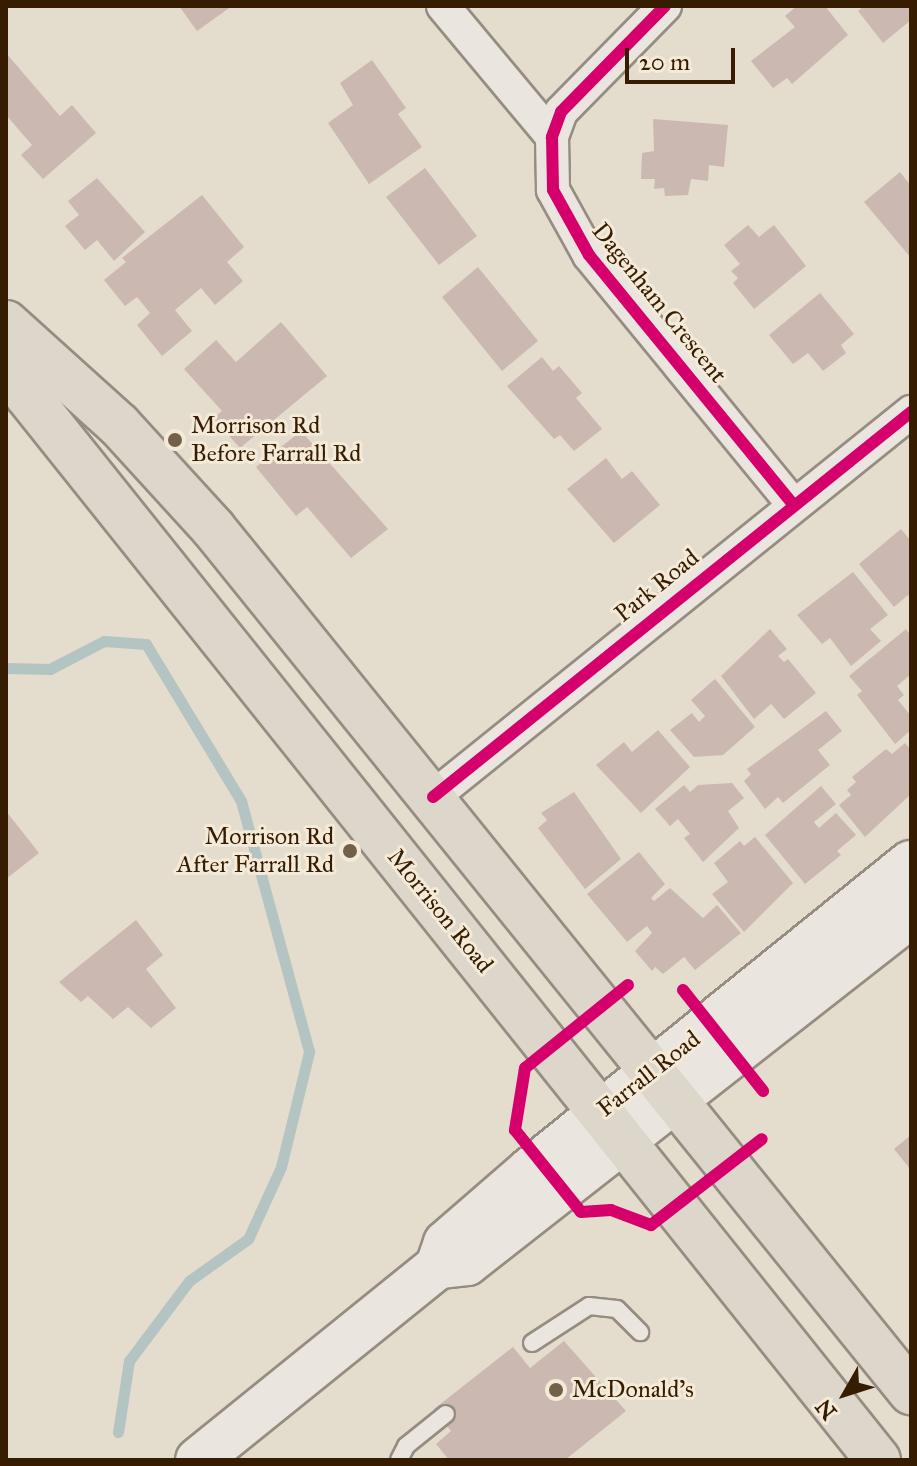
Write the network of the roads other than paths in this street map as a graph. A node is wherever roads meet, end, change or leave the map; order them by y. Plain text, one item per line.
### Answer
1 (443, 6) edge
2 (665, 6) edge
3 (552, 137) junction
4 (6, 323) edge
5 (6, 360) edge
6 (911, 412) edge
7 (793, 504) junction
8 (433, 797) junction
9 (911, 863) edge
10 (911, 915) edge
11 (666, 1085) junction
12 (614, 1124) junction
13 (640, 1332) dead end
14 (532, 1343) dead end
15 (911, 1392) edge
16 (446, 1414) dead end
17 (403, 1457) edge
18 (198, 1460) edge
19 (878, 1460) edge

1 - 3 street
2 - 3 street, Dagenham Crescent
3 - 7 street, Dagenham Crescent
4 - 8 main road
5 - 12 main road, Morrison Road
6 - 7 street, Park Road
7 - 8 street, Park Road
8 - 11 main road
9 - 11 main road, Farrall Road
10 - 11 main road, Farrall Road
11 - 12 main road, Farrall Road
11 - 15 main road
12 - 18 main road, Farrall Road
12 - 19 main road, Morrison Road
13 - 14 lane
16 - 17 lane

